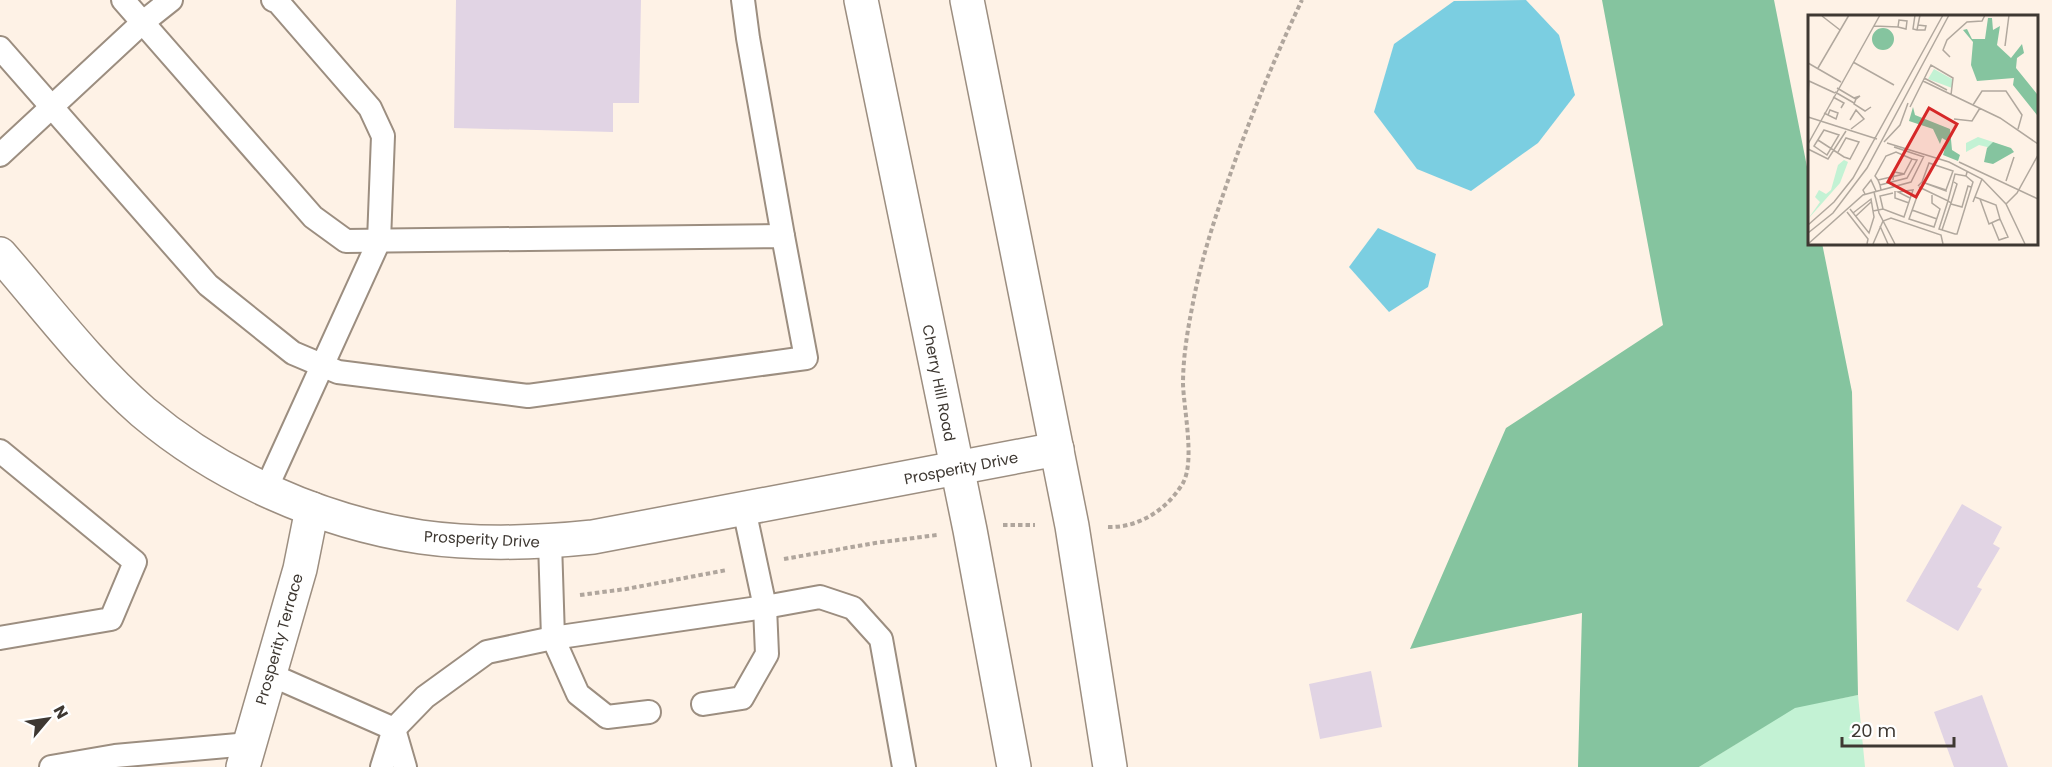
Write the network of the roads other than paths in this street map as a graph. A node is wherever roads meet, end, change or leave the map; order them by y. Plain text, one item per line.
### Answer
1 (123, 0) edge
2 (171, 0) edge
3 (273, 0) edge
4 (743, 0) edge
5 (861, 0) edge
6 (967, 0) edge
7 (142, 23) junction
8 (0, 48) edge
9 (51, 108) junction
10 (0, 155) edge
11 (783, 236) junction
12 (379, 241) junction
13 (0, 254) edge
14 (321, 365) junction
15 (1057, 449) junction
16 (0, 451) edge
17 (956, 468) junction
18 (266, 489) junction
19 (312, 509) junction
20 (744, 509) junction
21 (550, 542) junction
22 (765, 607) junction
23 (0, 638) edge
24 (553, 638) junction
25 (269, 674) junction
26 (703, 704) dead end
27 (649, 712) dead end
28 (394, 729) junction
29 (246, 756) edge
30 (114, 761) edge
31 (51, 767) edge
32 (382, 767) edge
33 (405, 767) edge
34 (904, 767) edge
35 (1014, 767) edge
36 (1110, 767) edge

1 - 7 lane
2 - 7 lane
3 - 12 lane
4 - 11 lane
5 - 17 main road, Cherry Hill Road
6 - 15 main road
7 - 9 lane
7 - 12 lane
8 - 9 lane
9 - 10 lane
9 - 14 lane
11 - 12 lane
11 - 14 lane
12 - 14 lane
13 - 18 main road, Prosperity Drive
14 - 18 lane
15 - 17 main road, Prosperity Drive
15 - 36 main road
16 - 23 lane
17 - 20 main road, Prosperity Drive
17 - 35 main road, Cherry Hill Road
18 - 19 main road, Prosperity Drive
19 - 21 main road, Prosperity Drive
19 - 25 main road, Prosperity Terrace
20 - 21 main road, Prosperity Drive
20 - 22 lane
21 - 24 lane
22 - 24 lane
22 - 26 lane
22 - 34 lane
24 - 27 lane
24 - 28 lane
25 - 28 lane
25 - 29 main road, Prosperity Terrace
28 - 32 lane
28 - 33 lane
29 - 30 lane
30 - 31 lane

